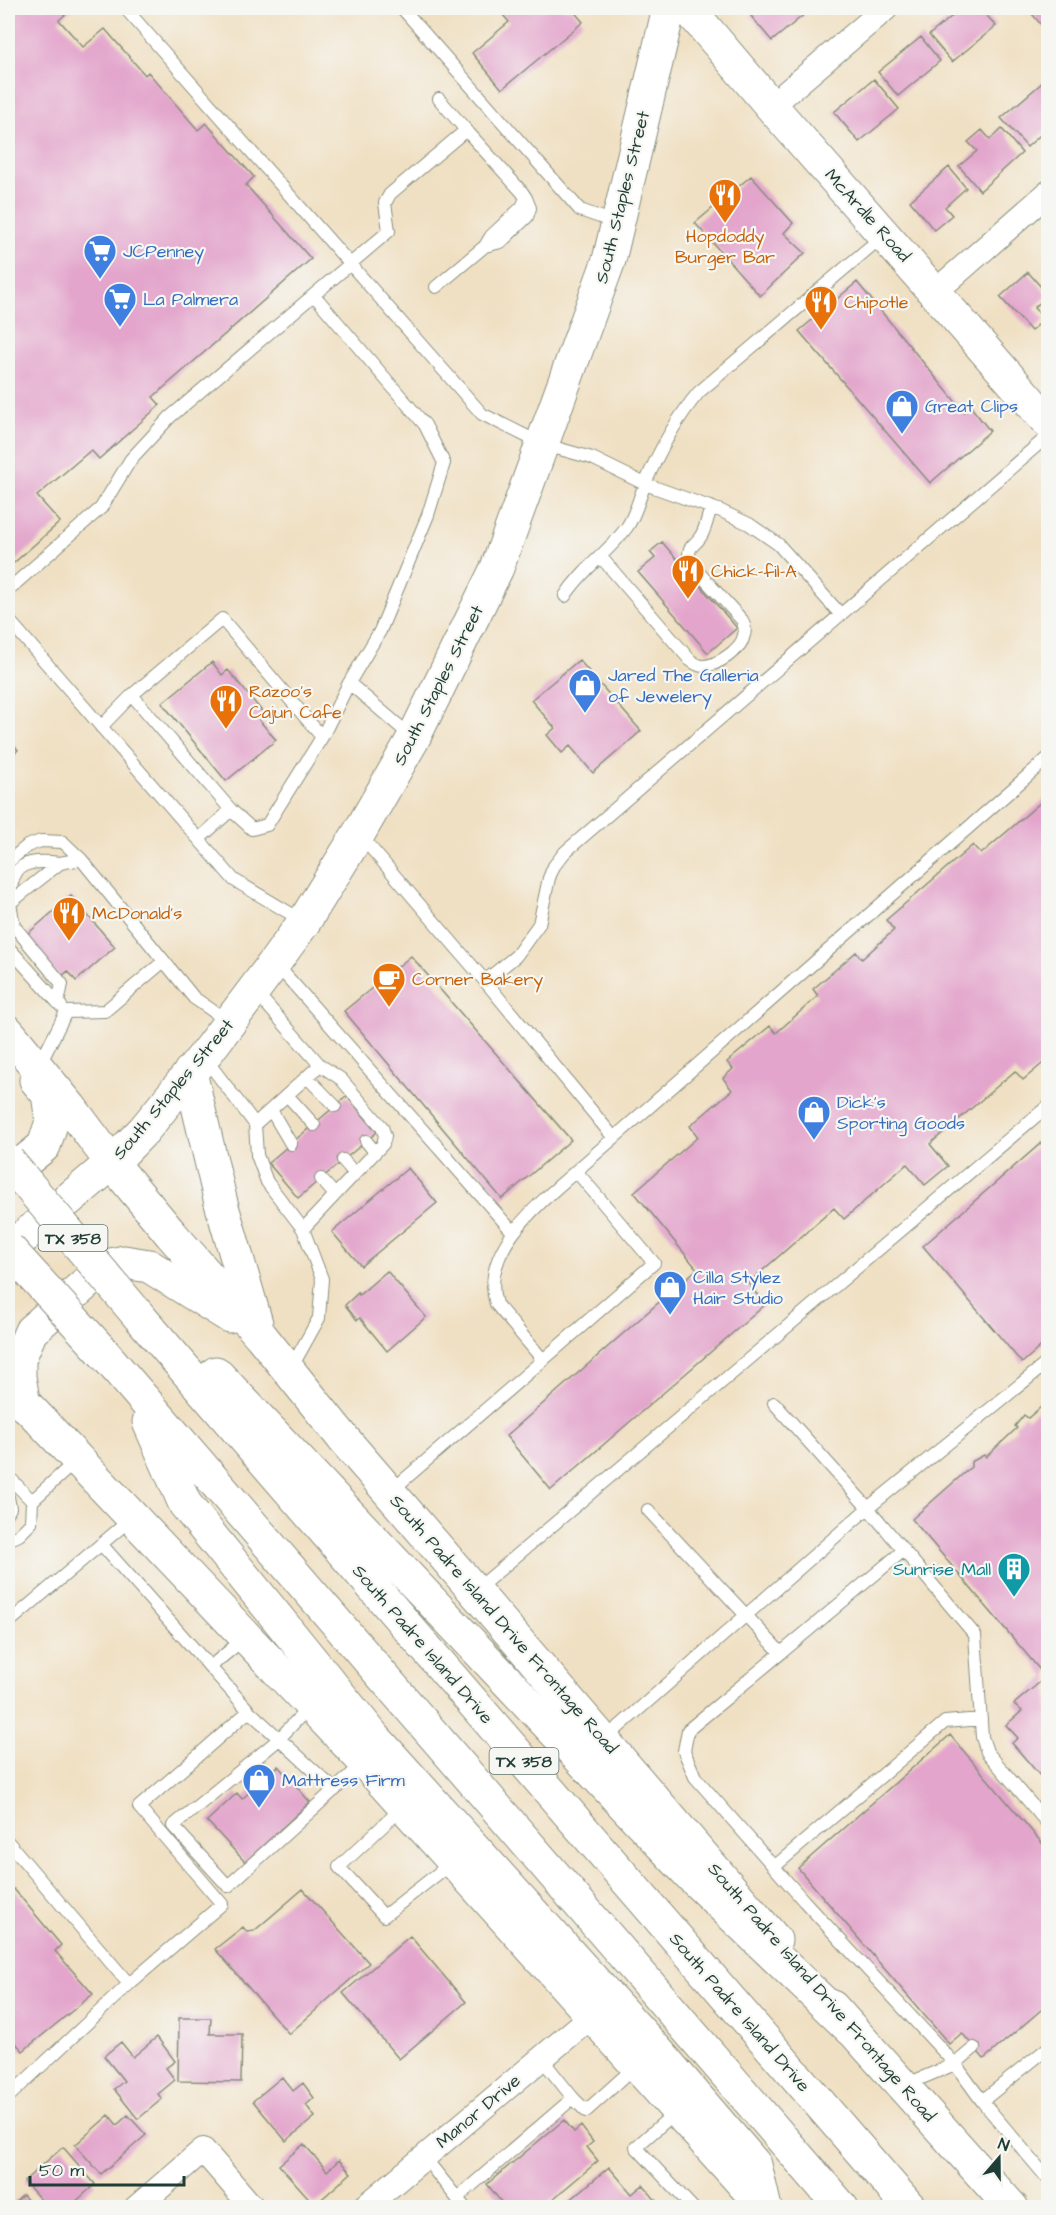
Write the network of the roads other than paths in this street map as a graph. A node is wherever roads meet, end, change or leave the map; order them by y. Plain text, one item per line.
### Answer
1 (125, 8) edge
2 (402, 8) edge
3 (669, 8) edge
4 (688, 8) edge
5 (886, 8) edge
6 (439, 99) dead end
7 (771, 106) junction
8 (466, 130) junction
9 (1048, 193) edge
10 (618, 223) junction
11 (885, 235) junction
12 (350, 264) junction
13 (436, 287) dead end
14 (935, 292) junction
15 (314, 295) junction
16 (1048, 422) edge
17 (1048, 436) edge
18 (542, 444) junction
19 (645, 484) junction
20 (711, 507) junction
21 (600, 556) junction
22 (8, 590) edge
23 (566, 596) dead end
24 (841, 615) junction
25 (8, 619) edge
26 (349, 683) junction
27 (132, 695) junction
28 (101, 727) junction
29 (322, 737) junction
30 (413, 739) junction
31 (1048, 758) edge
32 (231, 810) junction
33 (359, 833) junction
34 (199, 839) junction
35 (81, 859) junction
36 (8, 862) edge
37 (60, 863) junction
38 (10, 903) junction
39 (304, 921) junction
40 (8, 947) edge
41 (164, 961) junction
42 (275, 962) junction
43 (485, 981) junction
44 (254, 990) junction
45 (58, 1003) junction
46 (66, 1012) junction
47 (229, 1022) junction
48 (8, 1032) edge
49 (8, 1047) edge
50 (197, 1064) junction
51 (320, 1065) junction
52 (38, 1068) junction
53 (307, 1077) junction
54 (287, 1095) junction
55 (335, 1106) dead end
56 (1048, 1106) edge
57 (271, 1110) junction
58 (255, 1124) junction
59 (314, 1125) dead end
60 (614, 1138) junction
61 (366, 1141) dead end
62 (291, 1144) dead end
63 (375, 1152) junction
64 (343, 1160) dead end
65 (8, 1161) edge
66 (112, 1163) junction
67 (576, 1171) junction
68 (355, 1174) junction
69 (8, 1175) edge
70 (321, 1179) dead end
71 (335, 1195) junction
72 (303, 1229) junction
73 (513, 1232) junction
74 (8, 1249) edge
75 (138, 1315) junction
76 (261, 1336) junction
77 (543, 1360) junction
78 (1048, 1362) edge
79 (290, 1371) junction
80 (136, 1393) junction
81 (16, 1395) edge
82 (774, 1403) dead end
83 (77, 1460) junction
84 (8, 1476) edge
85 (390, 1492) junction
86 (8, 1497) edge
87 (32, 1501) junction
88 (868, 1508) junction
89 (648, 1510) dead end
90 (8, 1512) edge
91 (132, 1518) junction
92 (8, 1540) edge
93 (101, 1544) junction
94 (904, 1550) junction
95 (476, 1591) junction
96 (747, 1615) junction
97 (8, 1623) edge
98 (246, 1637) junction
99 (781, 1653) junction
100 (210, 1667) junction
101 (311, 1705) junction
102 (249, 1711) junction
103 (981, 1719) junction
104 (278, 1740) junction
105 (604, 1740) junction
106 (365, 1762) junction
107 (335, 1790) junction
108 (404, 1806) junction
109 (1048, 1824) edge
110 (8, 1842) edge
111 (454, 1861) junction
112 (774, 1867) junction
113 (129, 1983) junction
114 (593, 2015) junction
115 (851, 2029) junction
116 (974, 2048) dead end
117 (1048, 2048) edge
118 (541, 2058) junction
119 (956, 2064) junction
120 (637, 2065) junction
121 (903, 2086) junction
122 (8, 2097) edge
123 (573, 2098) junction
124 (982, 2101) junction
125 (678, 2110) junction
126 (424, 2157) junction
127 (1048, 2179) edge
128 (461, 2203) edge
129 (136, 2208) edge
130 (253, 2208) edge
131 (364, 2208) edge
132 (693, 2208) edge
133 (765, 2208) edge
134 (842, 2208) edge
135 (910, 2208) edge
136 (1012, 2208) edge

1 - 12 lane
2 - 10 lane
3 - 10 main road, South Staples Street
4 - 7 main road, McArdle Road
5 - 7 street
6 - 8 lane
7 - 11 main road, McArdle Road
8 - 12 lane
8 - 13 lane
9 - 14 street
10 - 18 main road, South Staples Street
11 - 14 main road, McArdle Road
11 - 19 lane
12 - 15 lane
12 - 18 lane
14 - 16 main road, McArdle Road
15 - 22 lane
15 - 26 lane
17 - 24 lane
18 - 19 lane
18 - 30 main road, South Staples Street
19 - 20 lane
19 - 21 lane
20 - 21 lane
20 - 24 lane
21 - 23 lane
24 - 43 lane
25 - 28 lane
26 - 29 lane
26 - 30 lane
27 - 28 lane
27 - 29 lane
27 - 32 lane
28 - 34 lane
29 - 32 lane
30 - 33 main road, South Staples Street
31 - 60 lane
32 - 34 lane
33 - 39 main road, South Staples Street
33 - 43 lane
34 - 39 lane
35 - 36 lane
35 - 37 lane
35 - 41 lane
37 - 38 lane
37 - 38 lane
38 - 45 lane
39 - 42 main road, South Staples Street
40 - 45 lane
41 - 46 lane
41 - 47 lane
42 - 44 main road, South Staples Street
42 - 73 lane
43 - 60 lane
44 - 47 main road, South Staples Street
44 - 51 lane
45 - 46 lane
46 - 52 lane
47 - 50 main road, South Staples Street
48 - 52 main road, South Padre Island Drive Frontage Road
49 - 69 main road
50 - 58 lane
50 - 66 main road, South Staples Street
50 - 76 main road
51 - 53 lane
51 - 63 lane
52 - 66 main road, South Padre Island Drive Frontage Road
53 - 54 lane
53 - 55 lane
54 - 57 lane
54 - 59 lane
56 - 95 lane
57 - 58 lane
57 - 62 lane
58 - 72 lane
60 - 67 lane
61 - 63 lane
63 - 68 lane
64 - 68 lane
65 - 75 main road, South Padre Island Drive / TX 358, bridge
66 - 74 main road, South Staples Street
66 - 76 main road, South Padre Island Drive Frontage Road
67 - 73 lane
67 - 77 lane
68 - 71 lane
70 - 71 lane
71 - 72 lane
72 - 79 lane
73 - 77 lane
74 - 80 main road, TX 358, bridge
75 - 115 main road
75 - 135 main road, South Padre Island Drive / TX 358
76 - 79 main road, South Padre Island Drive Frontage Road
76 - 81 main road
77 - 85 lane
78 - 88 lane
79 - 85 main road, South Padre Island Drive Frontage Road
80 - 133 main road
80 - 134 main road, TX 358
81 - 83 main road
82 - 88 lane
83 - 87 lane
83 - 91 main road
84 - 87 lane
85 - 95 main road, South Padre Island Drive Frontage Road
86 - 90 lane
87 - 92 lane
88 - 94 lane
88 - 96 lane
89 - 96 lane
91 - 93 lane
91 - 98 main road
93 - 97 lane
93 - 100 lane
94 - 99 lane
94 - 103 lane
95 - 105 main road, South Padre Island Drive Frontage Road
96 - 99 lane
96 - 105 lane
98 - 100 lane
98 - 101 main road
99 - 112 lane
100 - 102 lane
101 - 104 lane
101 - 106 main road
102 - 104 lane
102 - 113 lane
103 - 109 lane
103 - 112 lane
104 - 107 lane
104 - 107 lane
105 - 115 main road, South Padre Island Drive Frontage Road
106 - 107 lane
106 - 108 main road
108 - 111 main road
108 - 111 lane
110 - 113 lane
111 - 114 main road
112 - 119 lane
113 - 122 lane
114 - 118 street, Manor Drive
114 - 120 main road
115 - 121 main road, South Padre Island Drive Frontage Road
116 - 119 lane
117 - 124 lane
118 - 123 lane
118 - 126 street, Manor Drive
119 - 121 lane
119 - 124 lane
120 - 123 lane
120 - 125 main road
121 - 136 main road, South Padre Island Drive Frontage Road
123 - 128 lane
124 - 127 lane
125 - 132 lane
125 - 133 main road
126 - 128 lane
126 - 131 street, Manor Drive
129 - 130 street

